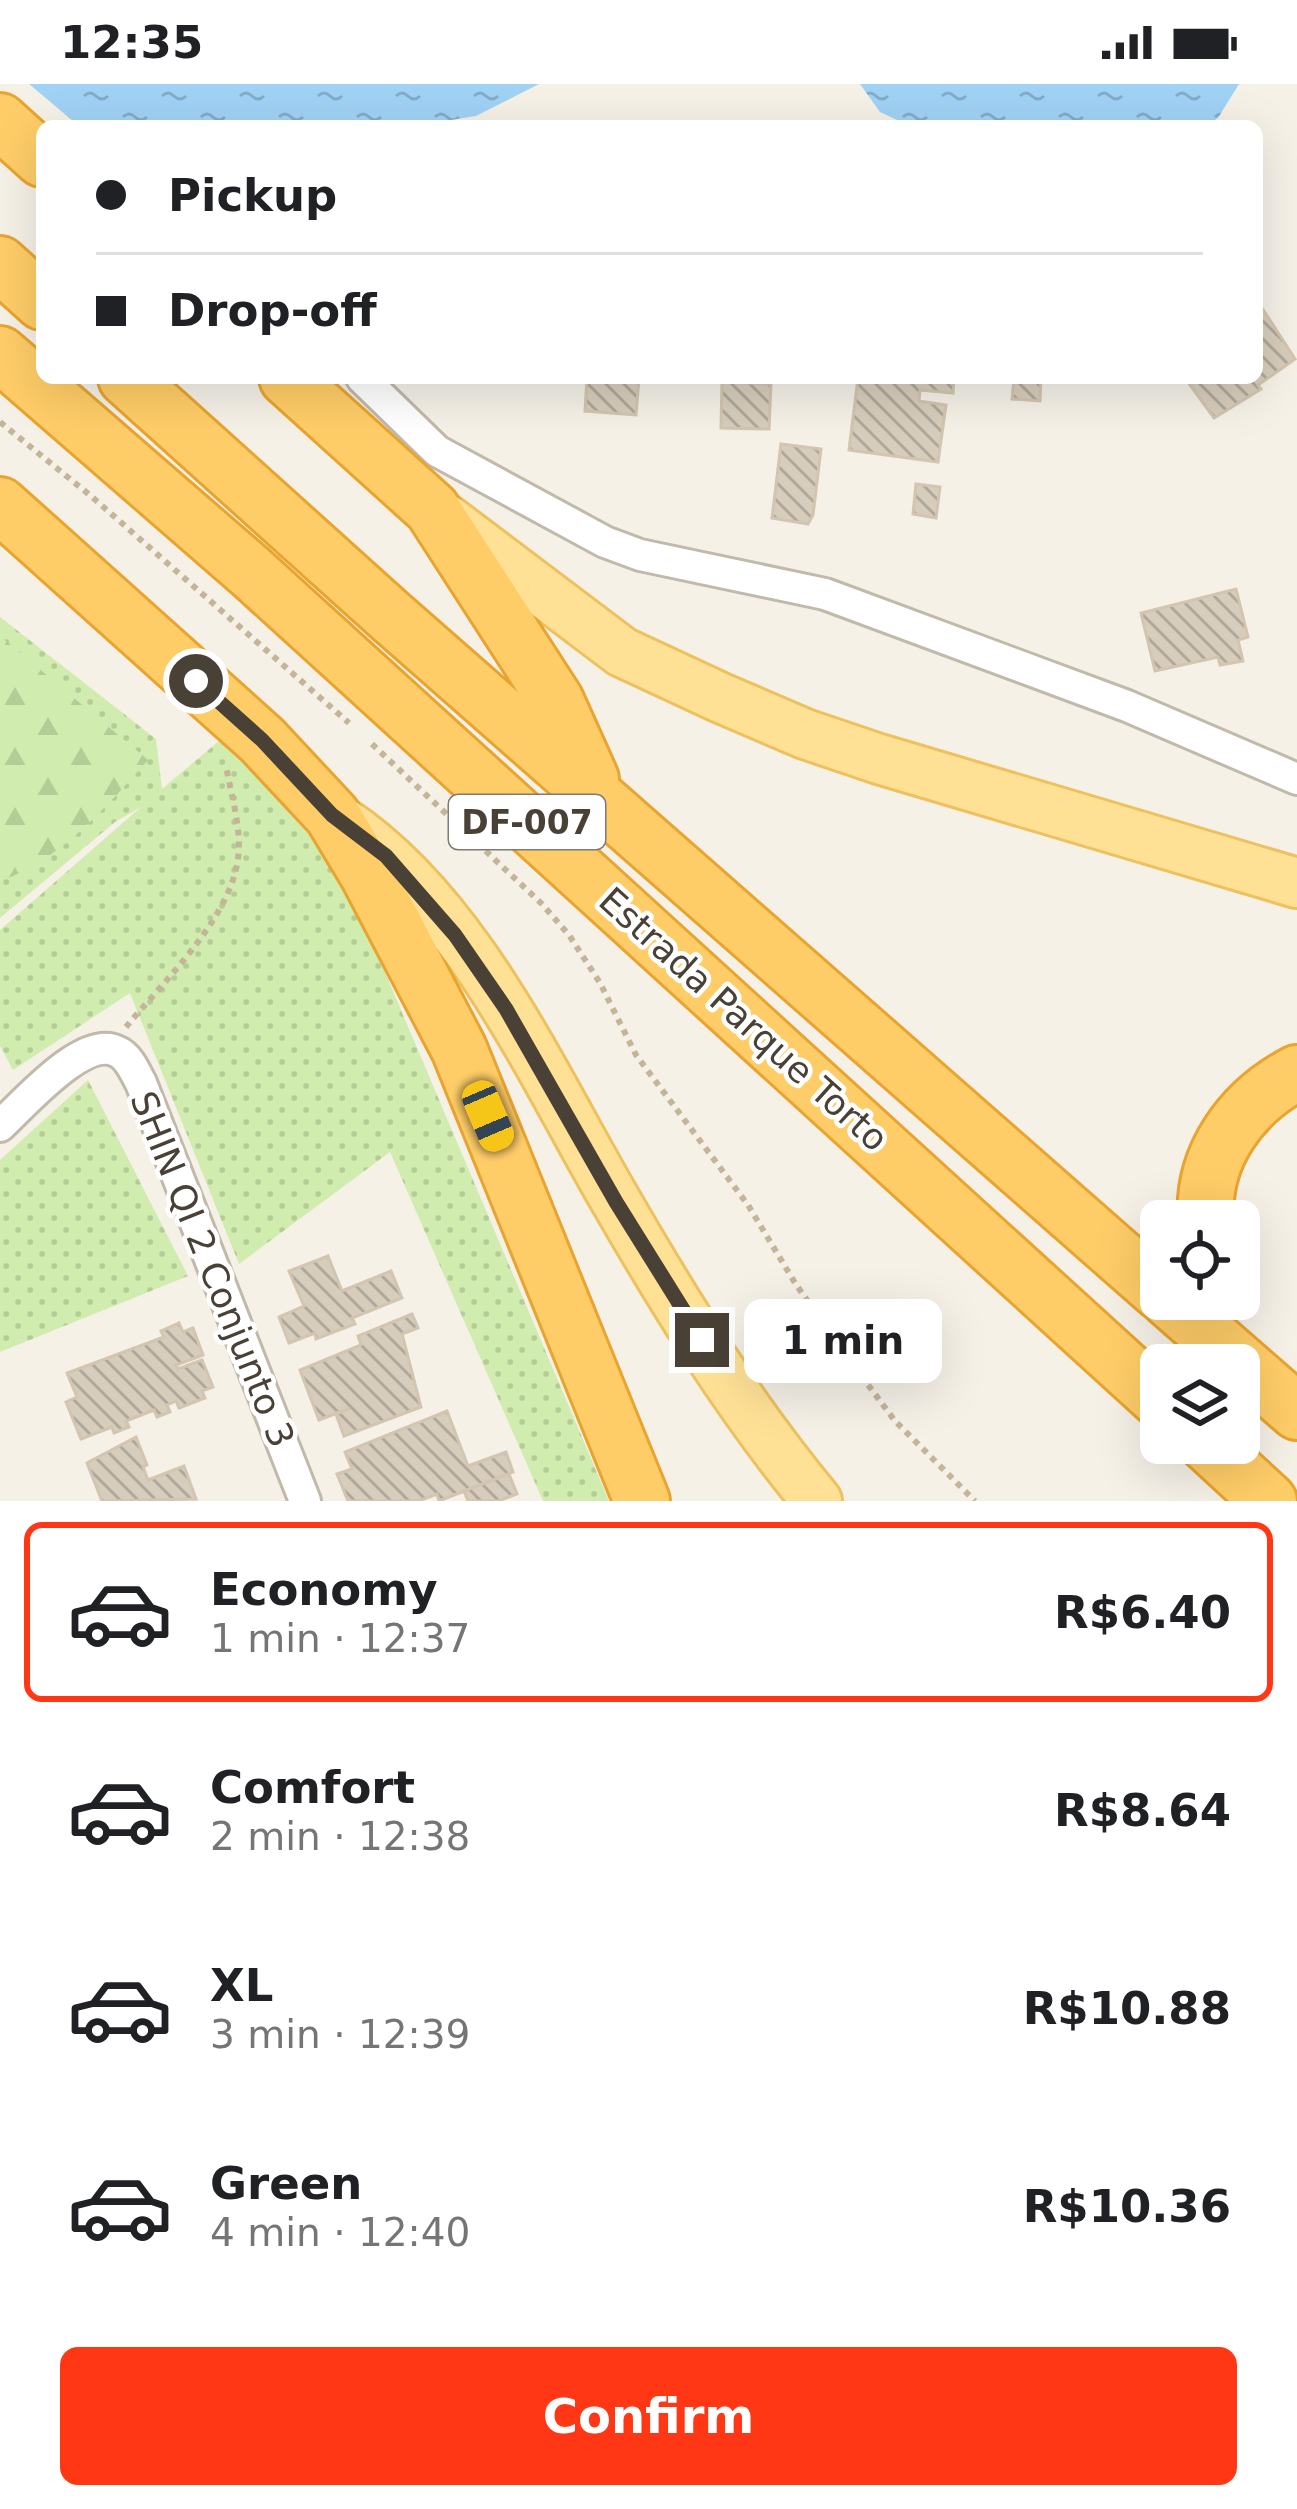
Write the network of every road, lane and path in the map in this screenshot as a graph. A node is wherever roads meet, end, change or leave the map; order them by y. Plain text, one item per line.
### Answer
1 (0, 121) edge
2 (36, 154) edge
3 (0, 264) edge
4 (36, 297) edge
5 (0, 354) edge
6 (133, 384) edge
7 (294, 384) edge
8 (368, 384) edge
9 (0, 422) edge
10 (0, 505) edge
11 (432, 509) junction
12 (353, 726) dead end
13 (369, 741) dead end
14 (226, 763) dead end
15 (1297, 779) edge
16 (600, 797) junction
17 (332, 815) junction
18 (1287, 888) edge
19 (108, 1048) junction
20 (1297, 1073) edge
21 (0, 1126) edge
22 (1208, 1200) edge
23 (1140, 1274) edge
24 (1192, 1320) edge
25 (1235, 1320) edge
26 (1140, 1382) edge
27 (1288, 1404) edge
28 (1229, 1464) edge
29 (305, 1501) edge
30 (642, 1501) edge
31 (817, 1501) edge
32 (975, 1501) edge
33 (1269, 1501) edge

1 - 2 highway
3 - 4 highway
5 - 26 highway, Estrada Parque Torto / DF-007
6 - 16 highway, Estrada Parque Torto / DF-007
7 - 11 highway
8 - 15 street
9 - 12 path
10 - 17 highway
11 - 16 highway
11 - 18 main road
13 - 32 path
14 - 19 path
16 - 23 highway, Estrada Parque Torto / DF-007
17 - 30 highway
17 - 31 main road
19 - 21 street
19 - 29 street, SHIN QI 2 Conjunto 3
20 - 22 highway
24 - 27 highway
25 - 27 highway
28 - 33 highway

